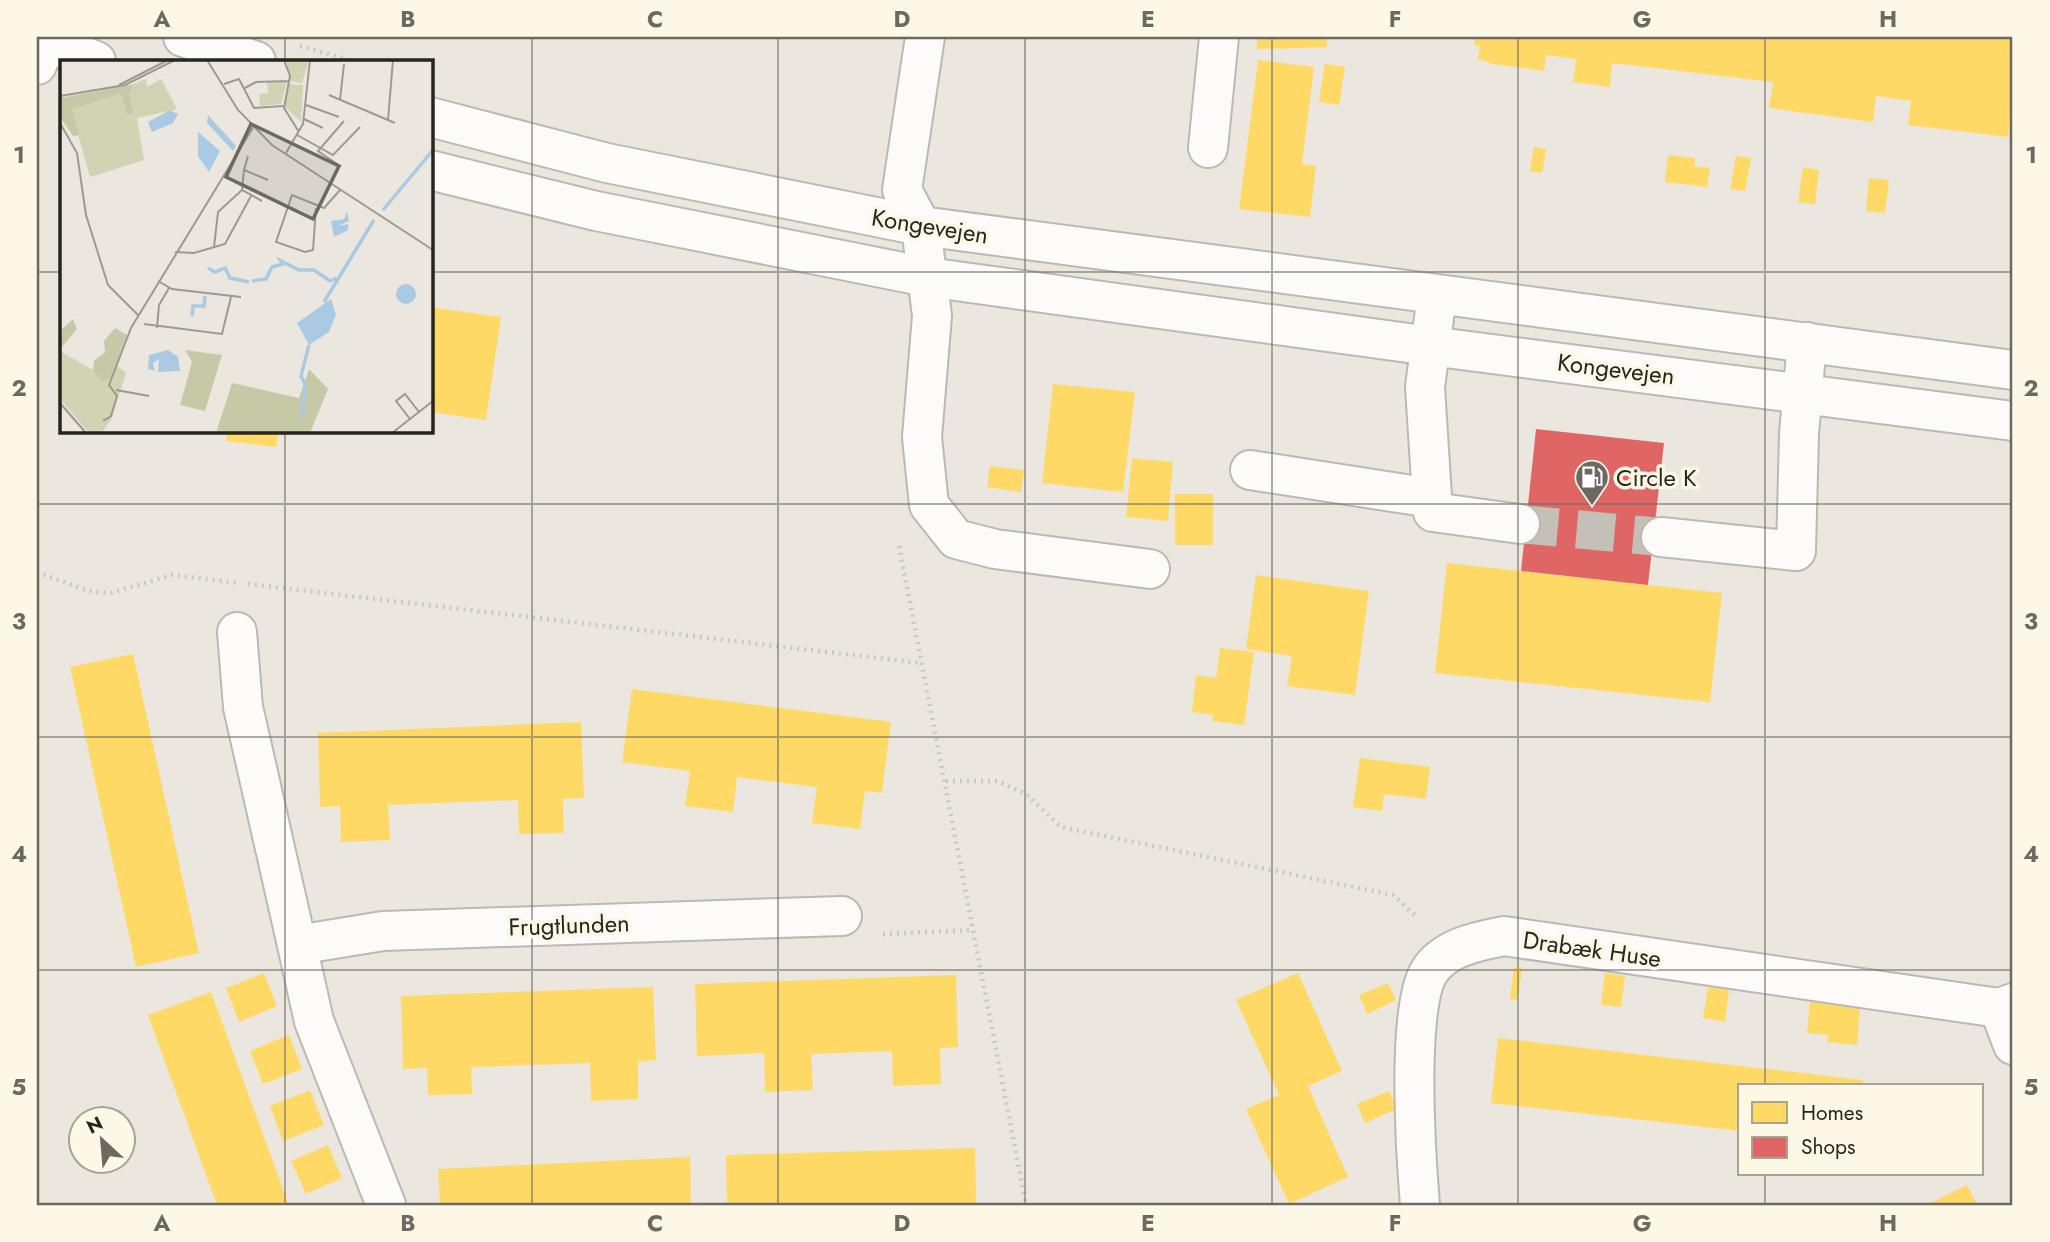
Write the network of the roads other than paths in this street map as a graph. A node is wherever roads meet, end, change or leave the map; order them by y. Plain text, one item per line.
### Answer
1 (183, 37) edge
2 (925, 37) edge
3 (1219, 37) edge
4 (42, 45) edge
5 (93, 60) edge
6 (253, 60) edge
7 (432, 118) edge
8 (1208, 148) dead end
9 (432, 170) edge
10 (920, 226) junction
11 (927, 277) junction
12 (1437, 295) junction
13 (1807, 342) junction
14 (1430, 346) junction
15 (2013, 370) edge
16 (1802, 391) junction
17 (2013, 421) edge
18 (1250, 470) dead end
19 (1431, 498) junction
20 (1520, 524) tunnel mouth
21 (1661, 537) tunnel mouth
22 (1150, 569) dead end
23 (237, 632) dead end
24 (842, 916) road end
25 (297, 945) junction
26 (2006, 1006) edge
27 (2013, 1045) edge
28 (386, 1205) edge
29 (1420, 1205) edge

1 - 6 main road
2 - 10 main road
3 - 8 main road
4 - 5 main road
7 - 10 main road, Kongevejen
9 - 11 main road, Kongevejen
10 - 11 main road
10 - 12 main road, Kongevejen
11 - 14 main road, Kongevejen
11 - 22 main road
12 - 13 main road, Kongevejen
12 - 14 main road
13 - 15 main road, Kongevejen
13 - 16 main road
14 - 16 main road, Kongevejen
14 - 19 main road
16 - 17 main road, Kongevejen
16 - 21 main road
18 - 19 main road
19 - 20 main road
23 - 25 main road
24 - 25 main road, Frugtlunden
25 - 28 main road
26 - 27 main road, Drabæk Huse
26 - 29 main road, Drabæk Huse

